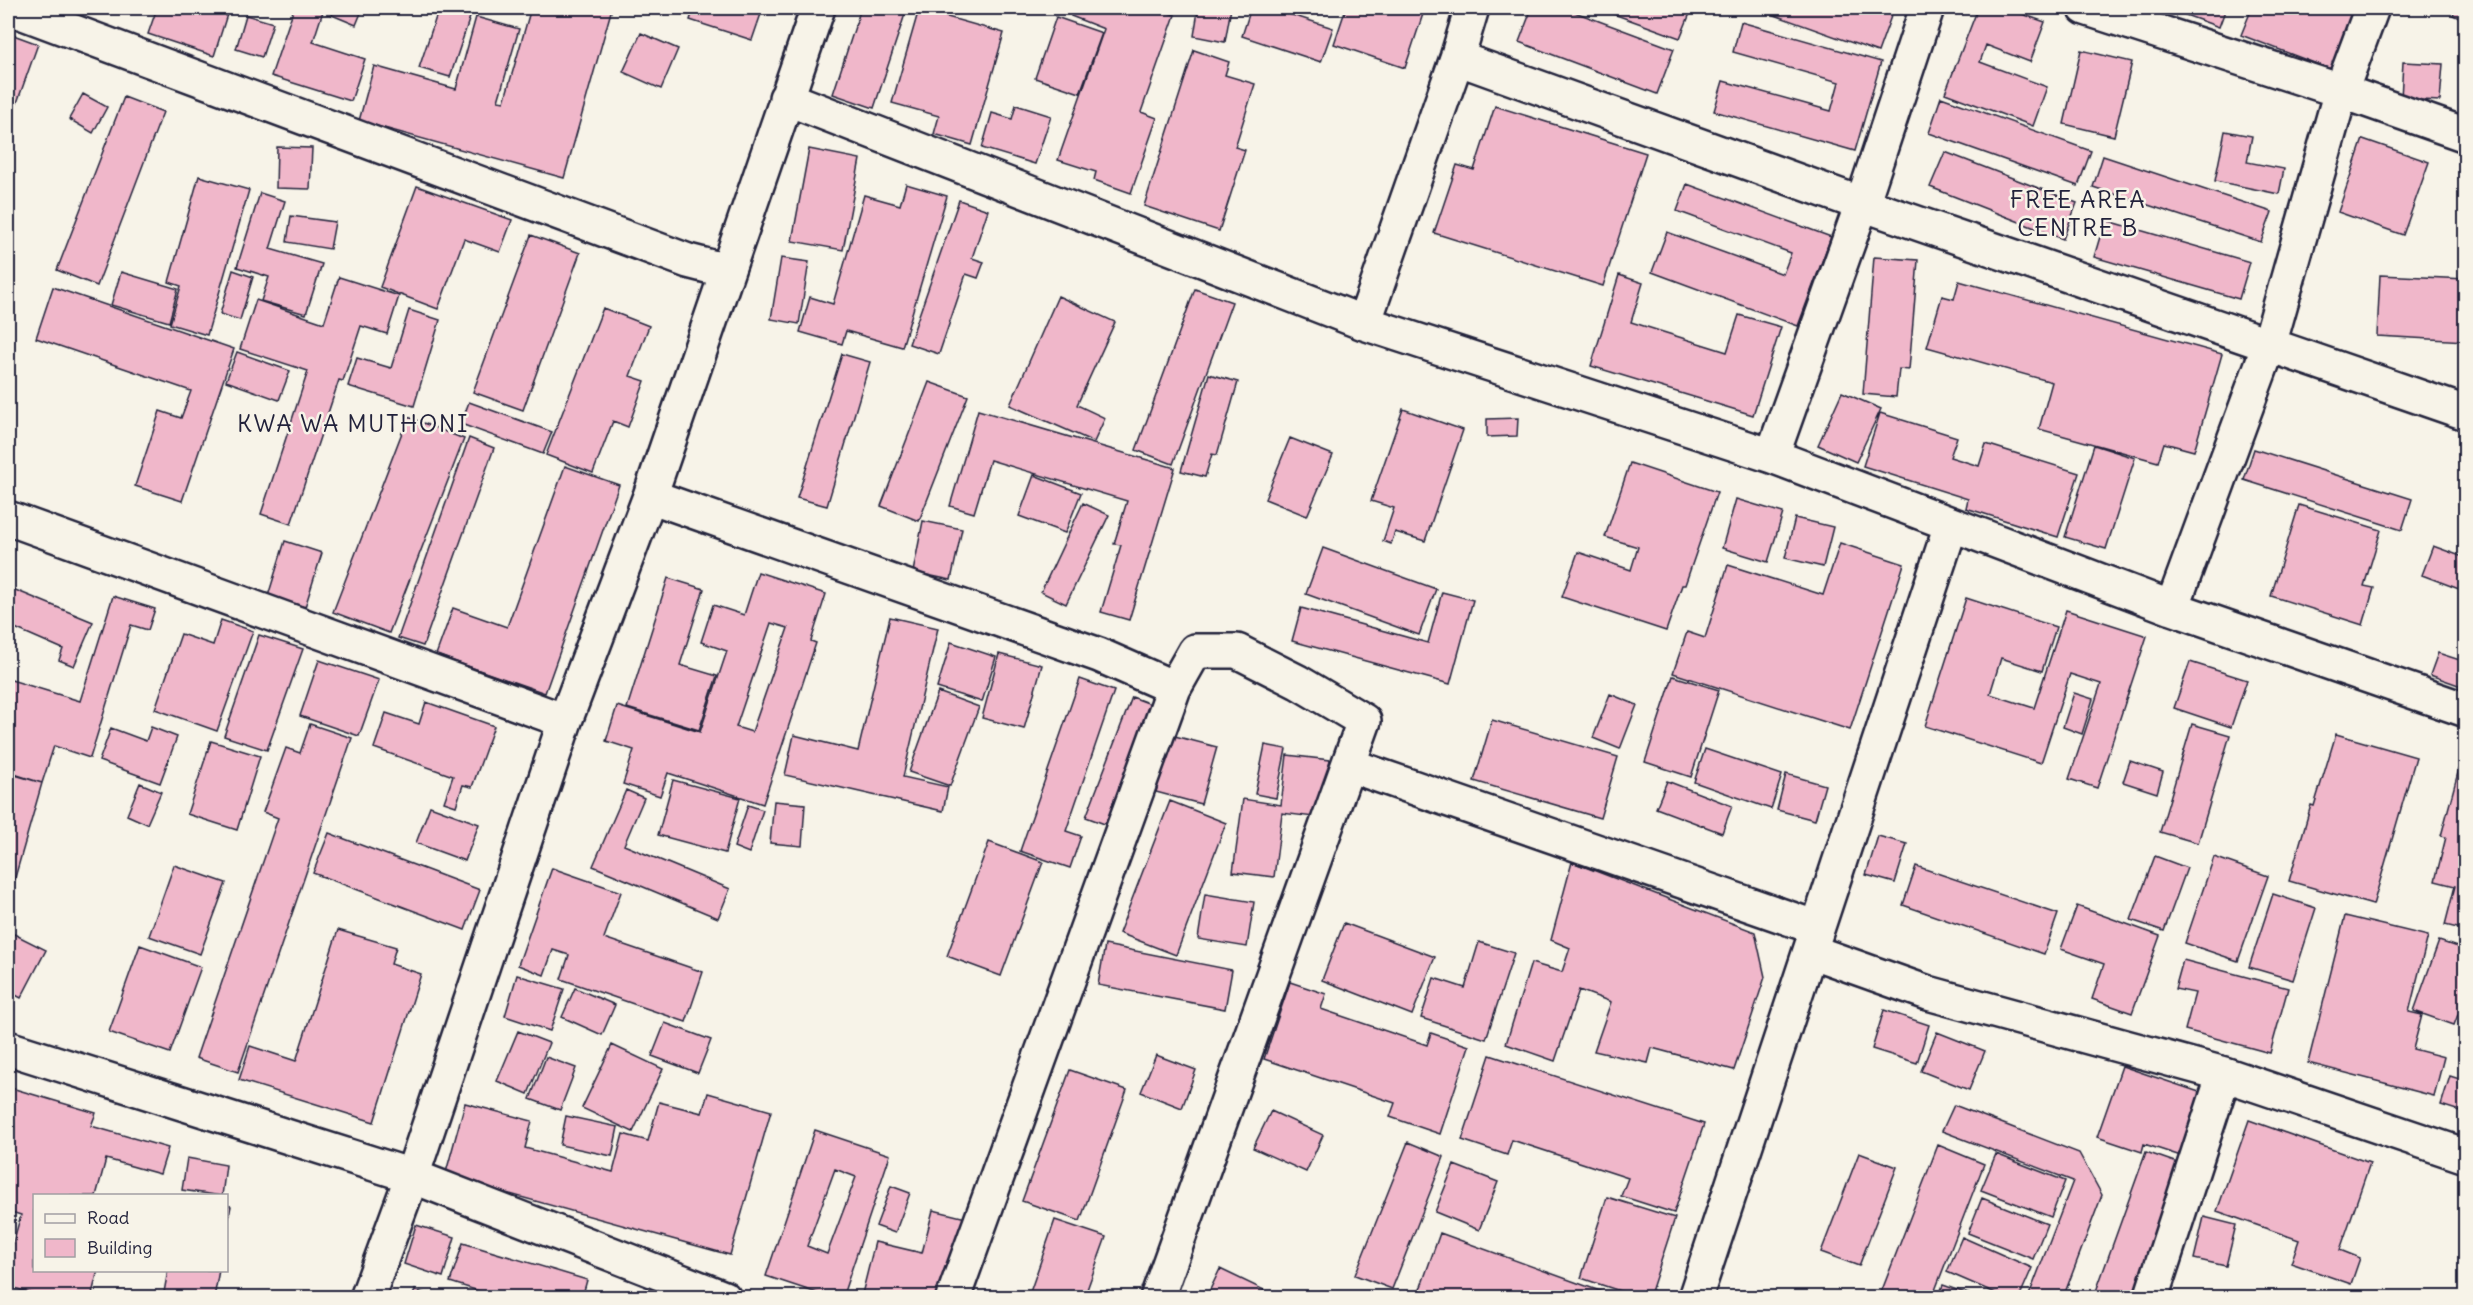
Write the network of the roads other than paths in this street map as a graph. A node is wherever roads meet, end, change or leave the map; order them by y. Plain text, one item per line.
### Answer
1 (10, 8) edge
2 (818, 8) edge
3 (1472, 8) edge
4 (1927, 8) edge
5 (2085, 8) edge
6 (2372, 8) edge
7 (1457, 58) junction
8 (2341, 91) junction
9 (786, 98) junction
10 (2466, 135) edge
11 (1862, 204) junction
12 (727, 271) junction
13 (1364, 323) junction
14 (2269, 345) junction
15 (2466, 413) edge
16 (1772, 456) junction
17 (650, 496) junction
18 (8, 518) edge
19 (1951, 525) junction
20 (2172, 608) junction
21 (1174, 688) junction
22 (2466, 710) edge
23 (565, 721) junction
24 (1349, 765) junction
25 (1813, 940) junction
26 (8, 1048) edge
27 (2224, 1074) junction
28 (2466, 1156) edge
29 (412, 1176) junction
30 (367, 1298) edge
31 (724, 1298) edge
32 (953, 1298) edge
33 (1156, 1298) edge
34 (1695, 1298) edge
35 (2151, 1298) edge

1 - 12 street
2 - 9 street
3 - 7 street
4 - 11 street
5 - 8 street
6 - 8 street
7 - 11 street
7 - 13 street
8 - 10 street
8 - 14 street
9 - 12 street
9 - 13 street
11 - 14 street
11 - 16 street
12 - 17 street
13 - 16 street
14 - 15 street
14 - 20 street
16 - 19 street
17 - 21 street
17 - 23 street
18 - 23 street
19 - 20 street
19 - 25 street
20 - 22 street
21 - 24 street
21 - 32 street
23 - 29 street
24 - 25 street
24 - 33 street
25 - 27 street
25 - 34 street
26 - 29 street
27 - 28 street
27 - 35 street
29 - 30 street
29 - 31 street

